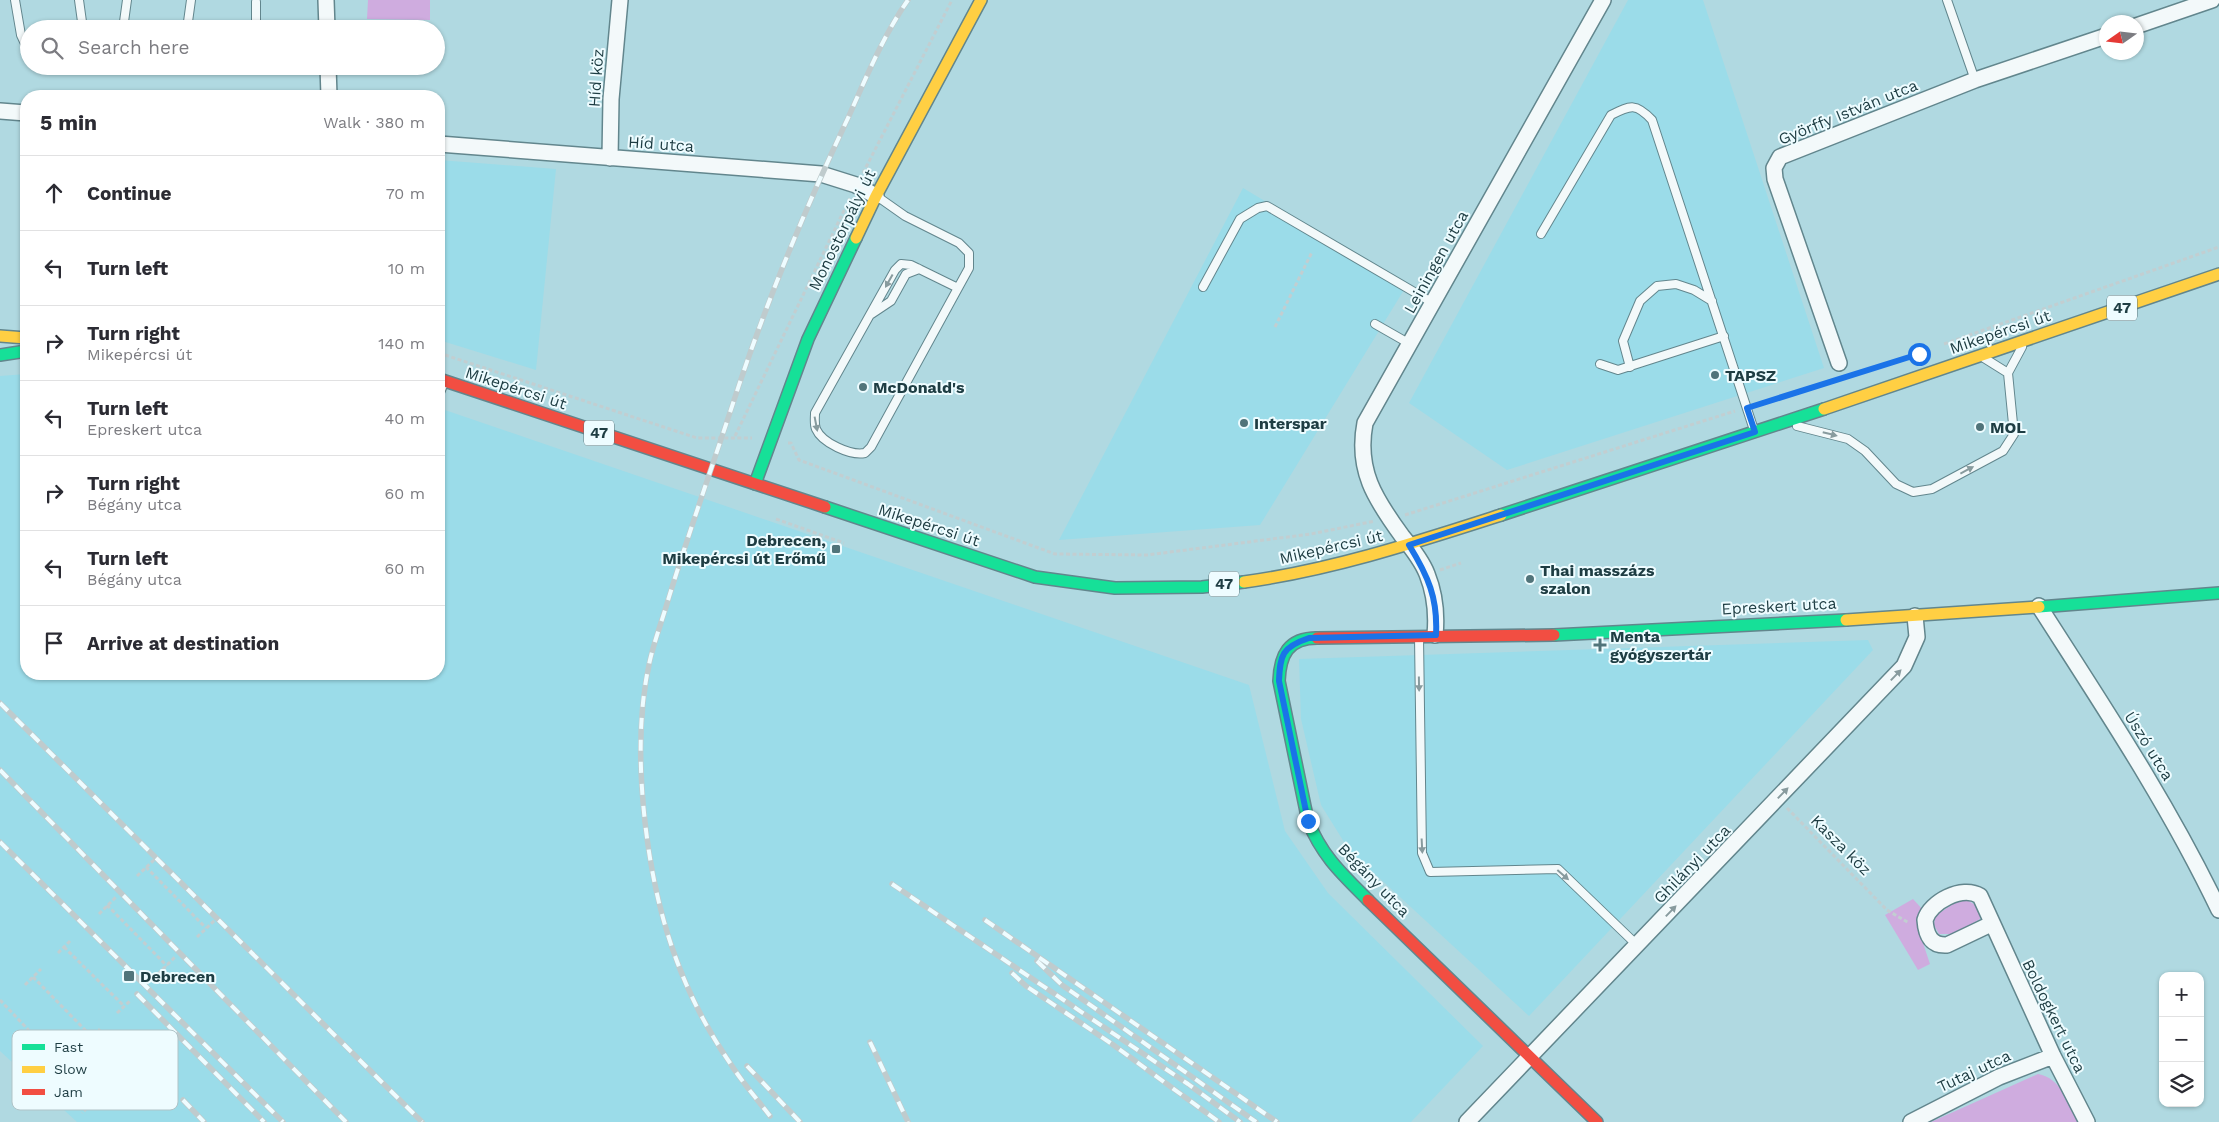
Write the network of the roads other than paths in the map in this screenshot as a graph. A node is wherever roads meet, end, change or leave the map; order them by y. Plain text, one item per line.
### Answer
1 (15, 0) edge
2 (79, 0) edge
3 (127, 0) edge
4 (191, 0) edge
5 (326, 0) edge
6 (620, 0) edge
7 (980, 0) edge
8 (1603, 0) edge
9 (1947, 0) edge
10 (2212, 0) edge
11 (256, 2) dead end
12 (82, 20) edge
13 (124, 20) edge
14 (188, 20) edge
15 (256, 20) edge
16 (327, 20) edge
17 (2144, 23) edge
18 (20, 29) edge
19 (2099, 38) edge
20 (328, 75) edge
21 (1976, 80) junction
22 (329, 90) edge
23 (0, 111) edge
24 (20, 113) edge
25 (445, 144) edge
26 (610, 158) junction
27 (876, 196) junction
28 (1541, 234) dead end
29 (919, 269) junction
30 (2219, 274) edge
31 (1203, 287) dead end
32 (958, 288) junction
33 (1712, 301) junction
34 (1433, 303) junction
35 (870, 315) junction
36 (1375, 324) dead end
37 (0, 336) edge
38 (1724, 336) junction
39 (20, 338) edge
40 (2024, 342) junction
41 (1410, 344) junction
42 (20, 352) edge
43 (0, 355) edge
44 (1981, 356) junction
45 (1839, 363) dead end
46 (1600, 364) dead end
47 (1630, 367) junction
48 (2008, 372) junction
49 (445, 381) edge
50 (1782, 423) junction
51 (1755, 432) junction
52 (754, 484) junction
53 (1409, 545) junction
54 (2219, 593) edge
55 (2039, 606) junction
56 (1915, 616) junction
57 (1419, 635) junction
58 (1436, 635) junction
59 (2219, 910) edge
60 (1991, 924) junction
61 (1638, 946) junction
62 (2053, 1056) junction
63 (1532, 1057) junction
64 (1468, 1122) edge
65 (1597, 1122) edge
66 (1911, 1122) edge
67 (2087, 1122) edge

1 - 18 lane
2 - 12 lane
3 - 13 lane
4 - 14 lane
5 - 16 street
6 - 26 street, Híd köz
7 - 27 street, Monostorpályi út
8 - 34 street, Leiningen utca
9 - 21 lane
10 - 17 street
11 - 15 lane
19 - 21 street, Györffy István utca
20 - 22 street
21 - 45 street, Györffy István utca
23 - 24 street
25 - 26 street, Híd utca
26 - 27 street, Híd utca
27 - 32 lane
27 - 52 street, Monostorpályi út
28 - 33 lane
29 - 32 lane
29 - 35 lane
29 -> 35 lane
30 - 40 street, Mikepércsi út / 47
31 - 34 lane
35 -> 32 lane
33 - 38 lane
33 - 47 lane
34 - 41 street, Leiningen utca
36 - 41 lane
37 - 39 street
38 - 47 lane
38 - 51 lane
40 - 44 street, Mikepércsi út / 47
40 - 48 lane
41 - 53 street, Leiningen utca
42 - 43 street
44 - 48 lane
44 - 50 street, Mikepércsi út / 47
46 - 47 lane
50 -> 48 lane
49 - 52 street, Mikepércsi út / 47
50 - 51 street, Mikepércsi út / 47
51 - 53 street, Mikepércsi út / 47
52 - 53 street, Mikepércsi út / 47
53 - 58 street
54 - 55 street, Epreskert utca
55 - 56 street, Epreskert utca
55 - 59 street, Úszó utca
56 - 58 street, Epreskert utca
61 -> 56 street, Ghilányi utca
57 - 58 street, Bégány utca
57 -> 61 lane
57 - 63 street, Bégány utca
60 - 60 street, Boldogkert utca
60 - 62 street, Boldogkert utca
61 - 63 street, Ghilányi utca
62 - 66 street, Tutaj utca
62 - 67 street, Boldogkert utca
63 - 64 street, Ghilányi utca
63 - 65 street, Bégány utca

